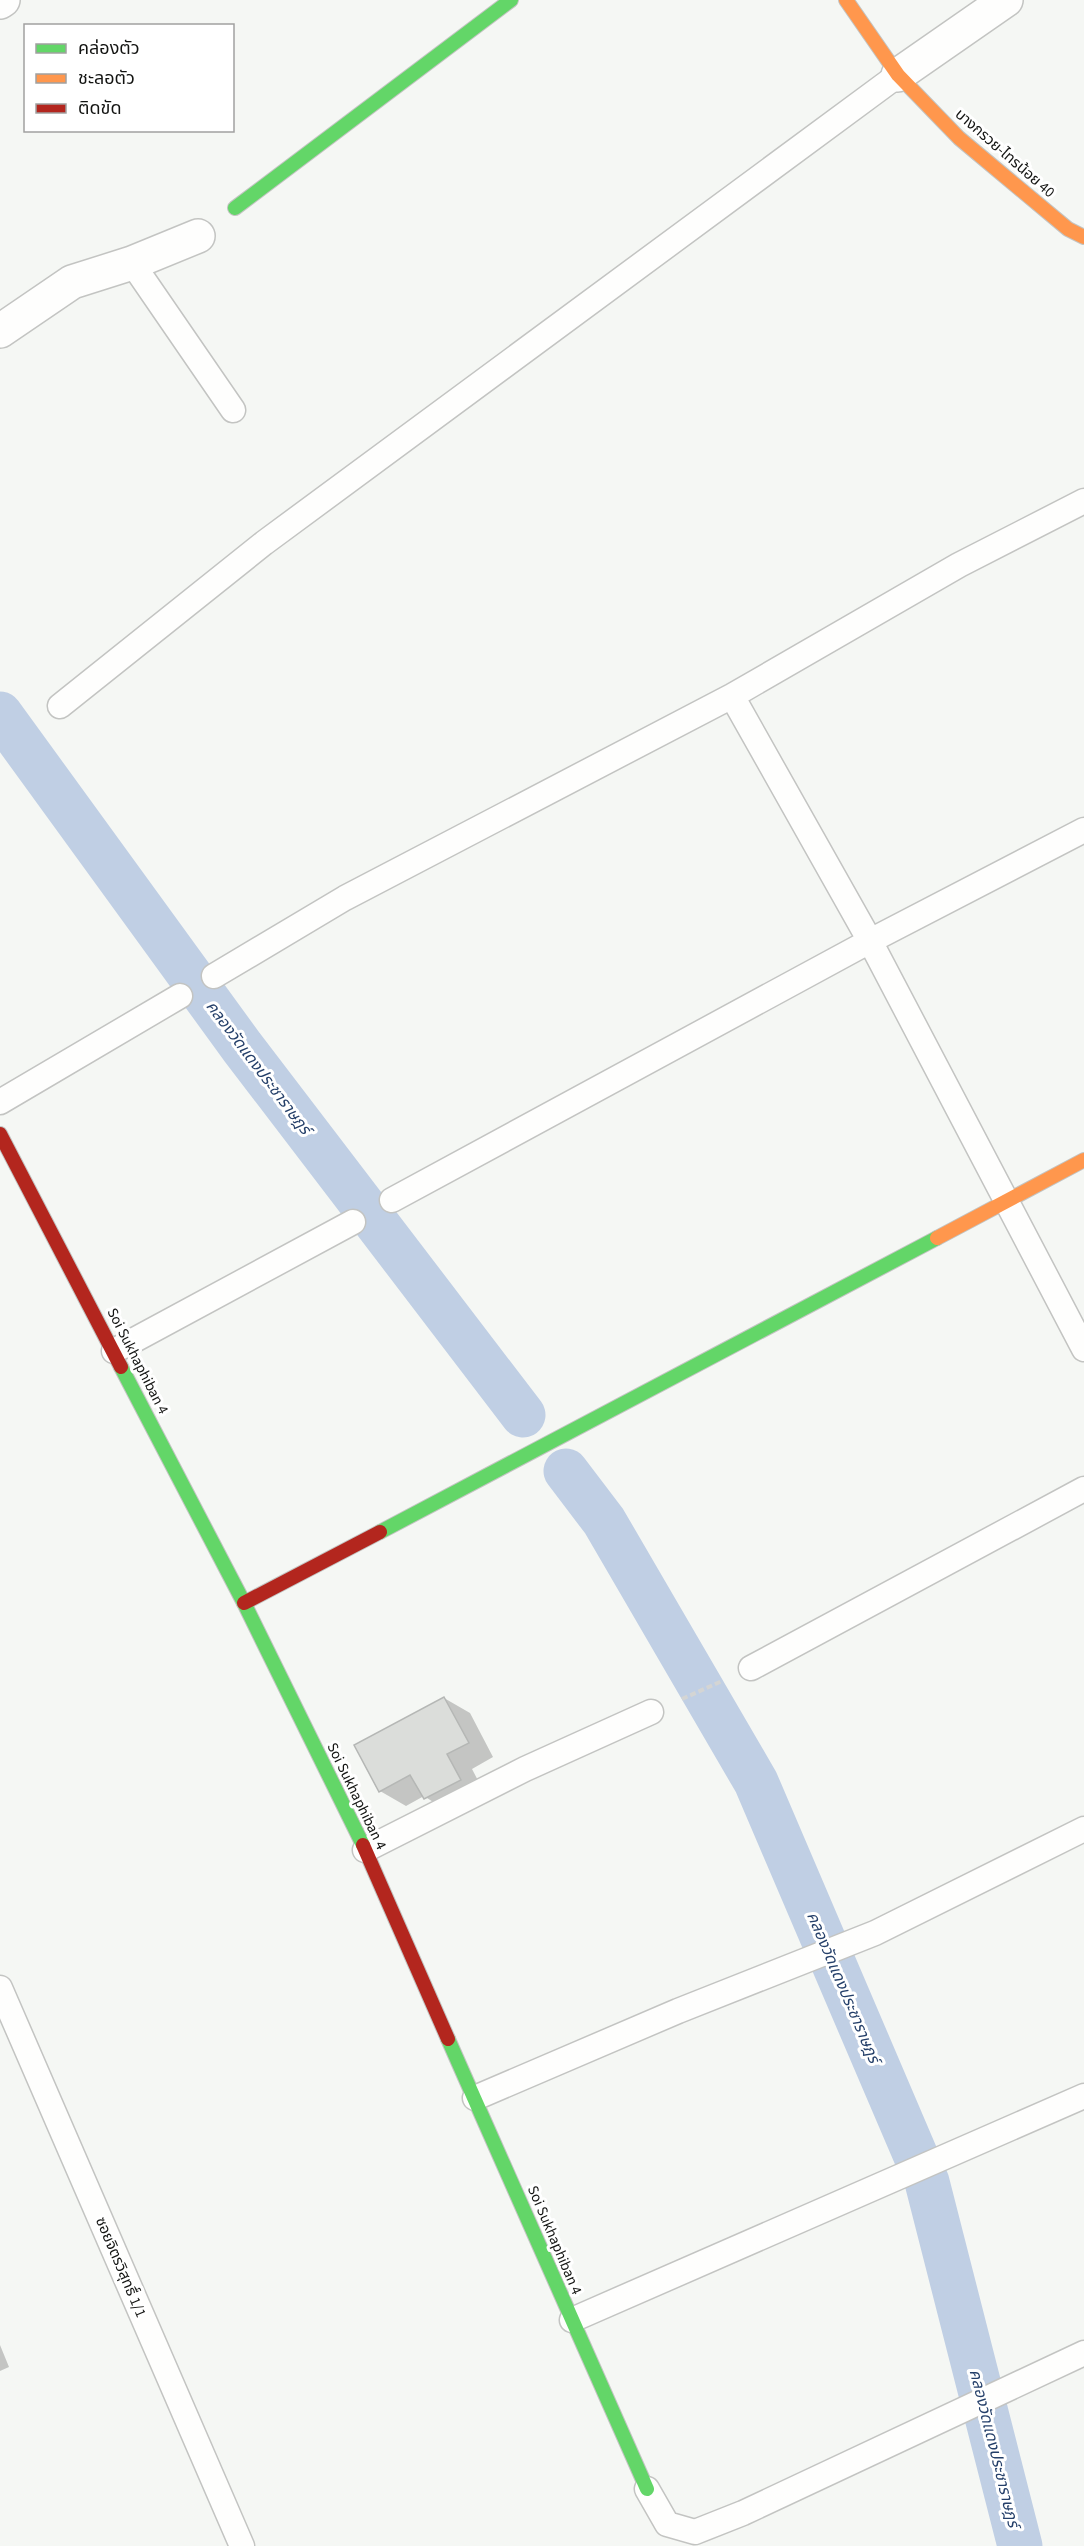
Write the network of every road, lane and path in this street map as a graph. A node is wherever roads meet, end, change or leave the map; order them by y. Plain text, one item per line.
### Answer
1 (511, 0) edge
2 (846, 0) edge
3 (1006, 0) edge
4 (898, 75) junction
5 (235, 208) dead end
6 (198, 236) dead end
7 (1084, 237) edge
8 (132, 263) junction
9 (0, 331) edge
10 (233, 410) dead end
11 (1084, 501) edge
12 (732, 696) junction
13 (60, 706) dead end
14 (1084, 830) edge
15 (870, 941) junction
16 (214, 976) dead end
17 (180, 996) dead end
18 (0, 1102) edge
19 (0, 1134) edge
20 (1084, 1160) edge
21 (1007, 1199) junction
22 (392, 1200) dead end
23 (353, 1221) dead end
24 (1084, 1349) edge
25 (114, 1351) junction
26 (1084, 1489) edge
27 (244, 1603) junction
28 (750, 1668) joint
29 (651, 1712) joint
30 (1084, 1829) edge
31 (365, 1850) junction
32 (0, 1988) edge
33 (1084, 2096) edge
34 (475, 2098) junction
35 (572, 2320) junction
36 (1084, 2353) edge
37 (647, 2489) joint
38 (242, 2546) edge

1 - 5 street
2 - 4 street, บางกรวย-ไทรน้อย 40
3 - 4 street
4 - 7 street, บางกรวย-ไทรน้อย 40
4 - 13 lane
6 - 8 street
8 - 9 street
8 - 10 lane
11 - 12 lane
12 - 15 lane
12 - 16 lane
14 - 15 lane
15 - 21 lane
15 - 22 lane
17 - 18 lane
19 - 25 street, Soi Sukhaphiban 4
20 - 21 street
21 - 24 lane
21 - 27 street
23 - 25 lane
25 - 27 street, Soi Sukhaphiban 4
26 - 28 lane
27 - 31 street, Soi Sukhaphiban 4
28 - 29 path
29 - 31 lane
30 - 34 lane
31 - 34 street, Soi Sukhaphiban 4
32 - 38 lane, ซอยจิตรวิสุทธื์ 1/1
33 - 35 lane
34 - 35 street, Soi Sukhaphiban 4
35 - 37 street, Soi Sukhaphiban 4
36 - 37 lane

